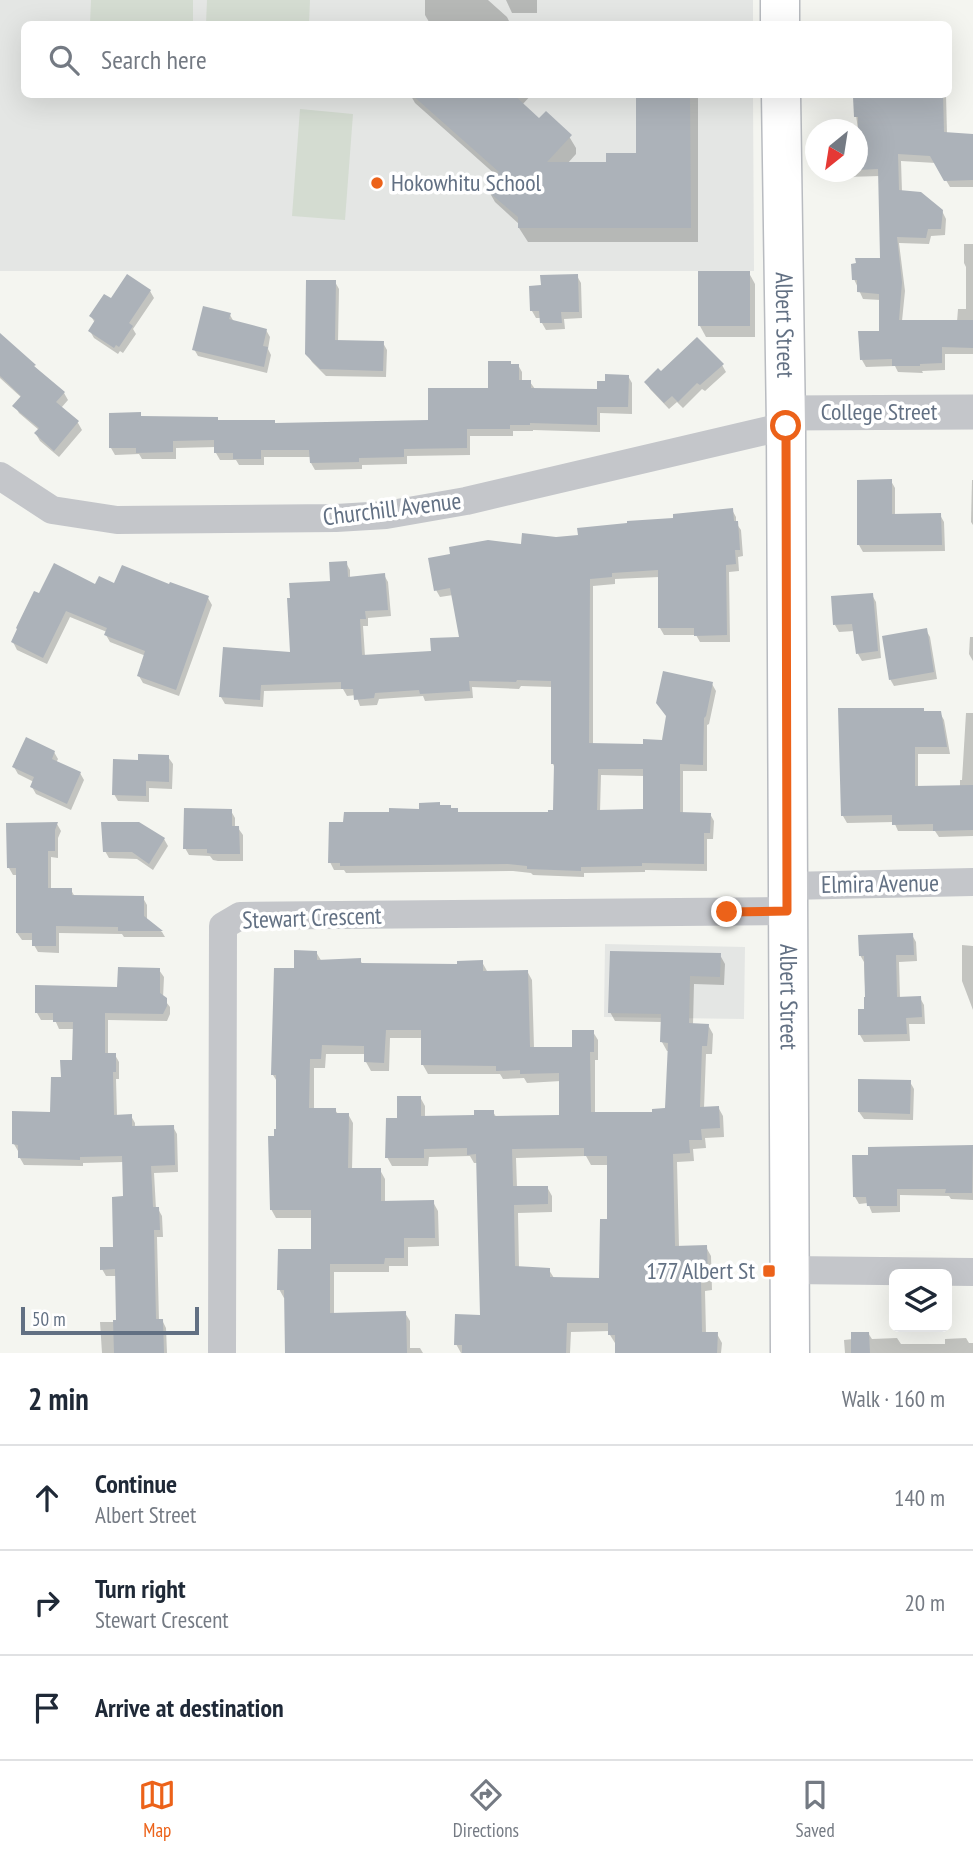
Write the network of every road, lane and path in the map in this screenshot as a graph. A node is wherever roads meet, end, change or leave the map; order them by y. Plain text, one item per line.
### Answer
1 (780, 0) edge
2 (780, 21) edge
3 (781, 98) edge
4 (973, 412) edge
5 (785, 419) junction
6 (0, 476) edge
7 (973, 882) edge
8 (787, 898) junction
9 (790, 1270) junction
10 (973, 1272) edge
11 (222, 1353) edge
12 (789, 1353) edge

1 - 2 main road
3 - 5 main road, Albert Street
4 - 5 street, College Street
5 - 6 street, Churchill Avenue
5 - 8 main road, Albert Street
7 - 8 street, Elmira Avenue
8 - 9 main road, Albert Street
8 - 11 street, Stewart Crescent
9 - 10 street
9 - 12 main road, Albert Street

